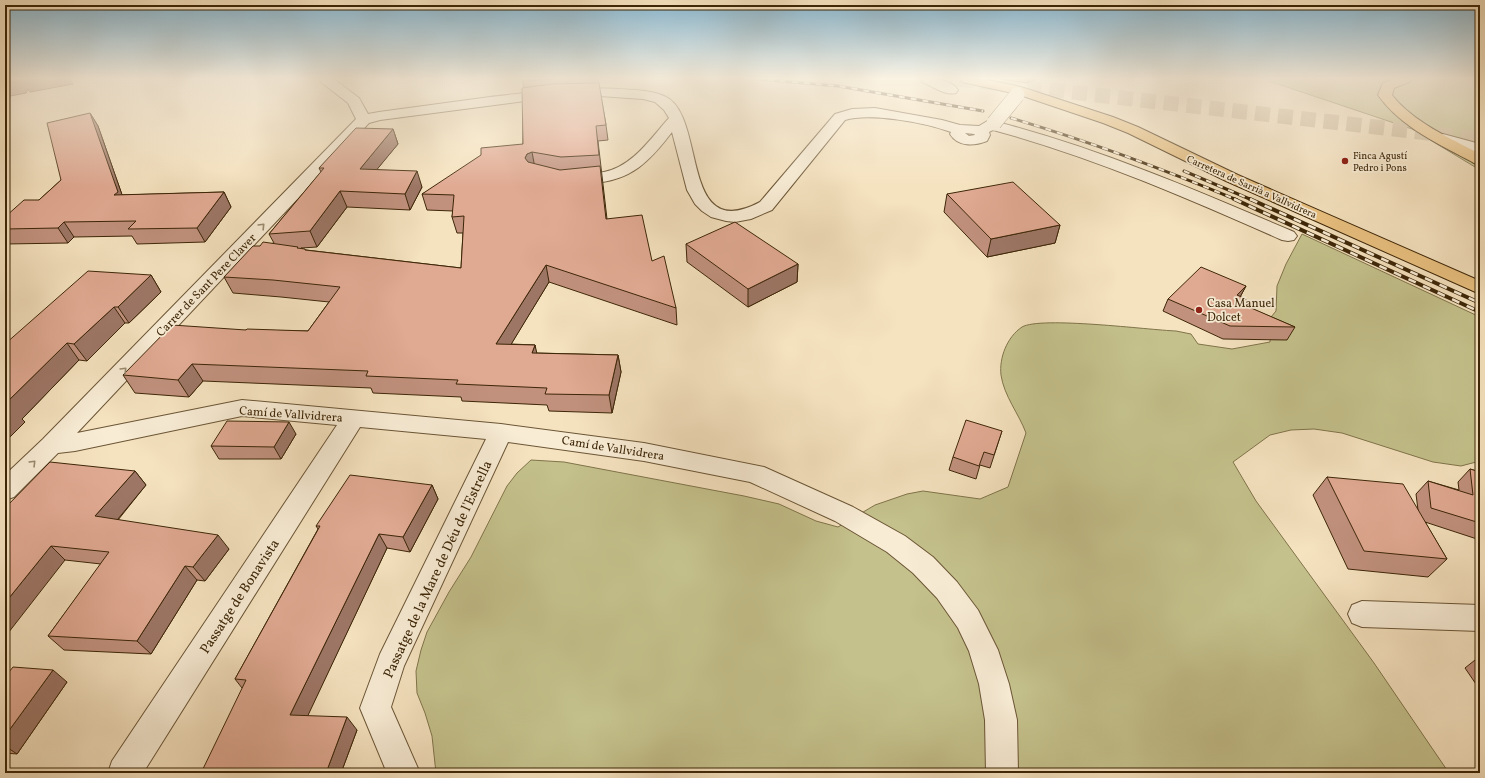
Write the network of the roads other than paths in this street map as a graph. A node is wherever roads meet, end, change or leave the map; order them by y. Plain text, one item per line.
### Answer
1 (362, 115) edge
2 (384, 115) edge
3 (674, 115) edge
4 (843, 115) edge
5 (893, 115) edge
6 (998, 115) edge
7 (1096, 115) edge
8 (1407, 115) edge
9 (676, 118) junction
10 (364, 120) junction
11 (988, 126) junction
12 (1443, 139) junction
13 (1480, 149) edge
14 (1480, 160) edge
15 (556, 178) edge
16 (1288, 236) dead end
17 (1480, 288) edge
18 (353, 419) junction
19 (501, 432) junction
20 (52, 445) junction
21 (5, 490) edge
22 (1362, 614) dead end
23 (1480, 618) edge
24 (124, 773) edge
25 (404, 773) edge
26 (1002, 773) edge

1 - 10 street
2 - 10 street
3 - 9 street
4 - 9 street
5 - 11 street
6 - 11 street, bridge
7 - 17 main road, Carretera de Sarrià a Vallvidrera
8 - 12 main road
9 - 15 street
20 -> 10 street, Carrer de Sant Pere Claver
11 - 16 street
12 - 13 street
12 - 14 main road
18 - 19 street, Camí de Vallvidrera
18 - 20 street, Camí de Vallvidrera
18 - 24 street, Passatge de Bonavista
19 - 25 street, Passatge de la Mare de Déu de l'Estrella
19 - 26 street, Camí de Vallvidrera
21 -> 20 street, Carrer de Sant Pere Claver
22 - 23 street

